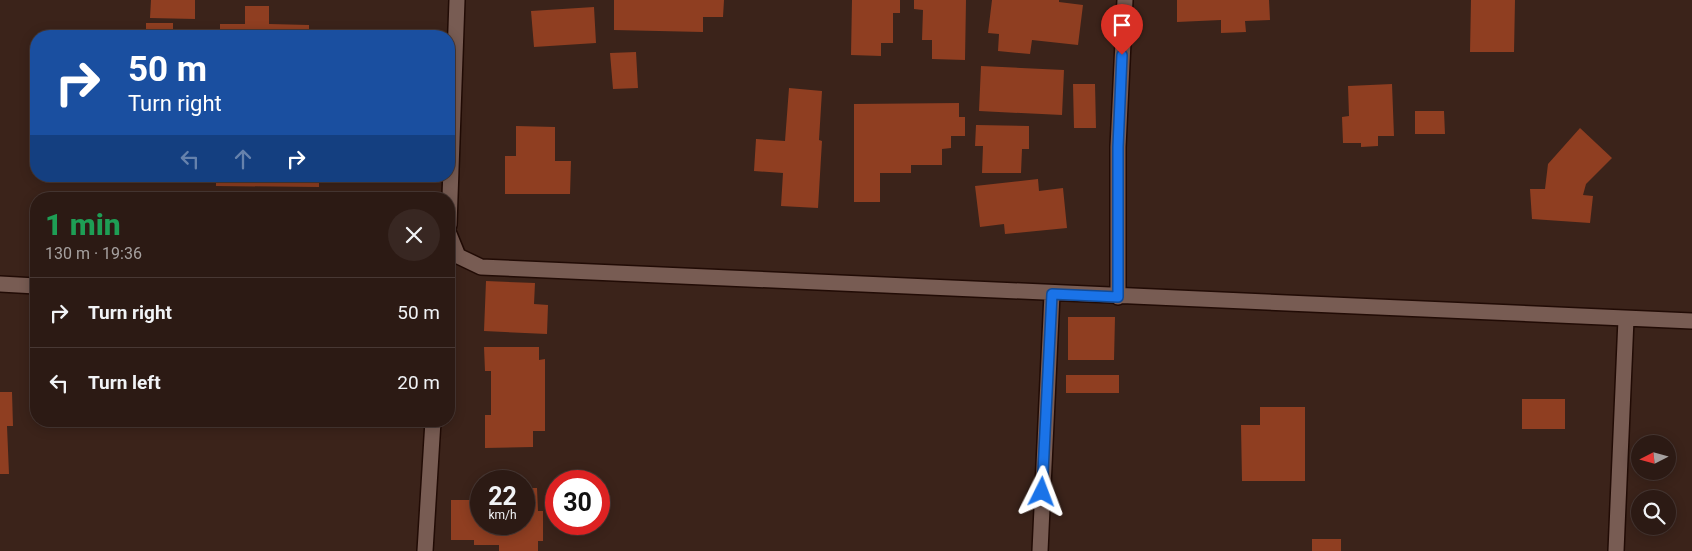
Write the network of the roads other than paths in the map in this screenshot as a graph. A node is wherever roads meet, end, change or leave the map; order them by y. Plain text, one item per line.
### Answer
1 (457, 0) edge
2 (1125, 0) edge
3 (455, 56) edge
4 (455, 260) edge
5 (0, 284) edge
6 (30, 286) edge
7 (1052, 294) junction
8 (1118, 297) junction
9 (1626, 319) junction
10 (1692, 321) edge
11 (433, 427) edge
12 (425, 551) edge
13 (1040, 551) edge
14 (1616, 551) edge

1 - 3 street
2 - 8 street
4 - 7 street
5 - 6 street
7 - 8 street
7 - 13 street
8 - 9 street
9 - 10 street
9 - 14 street
11 - 12 street

